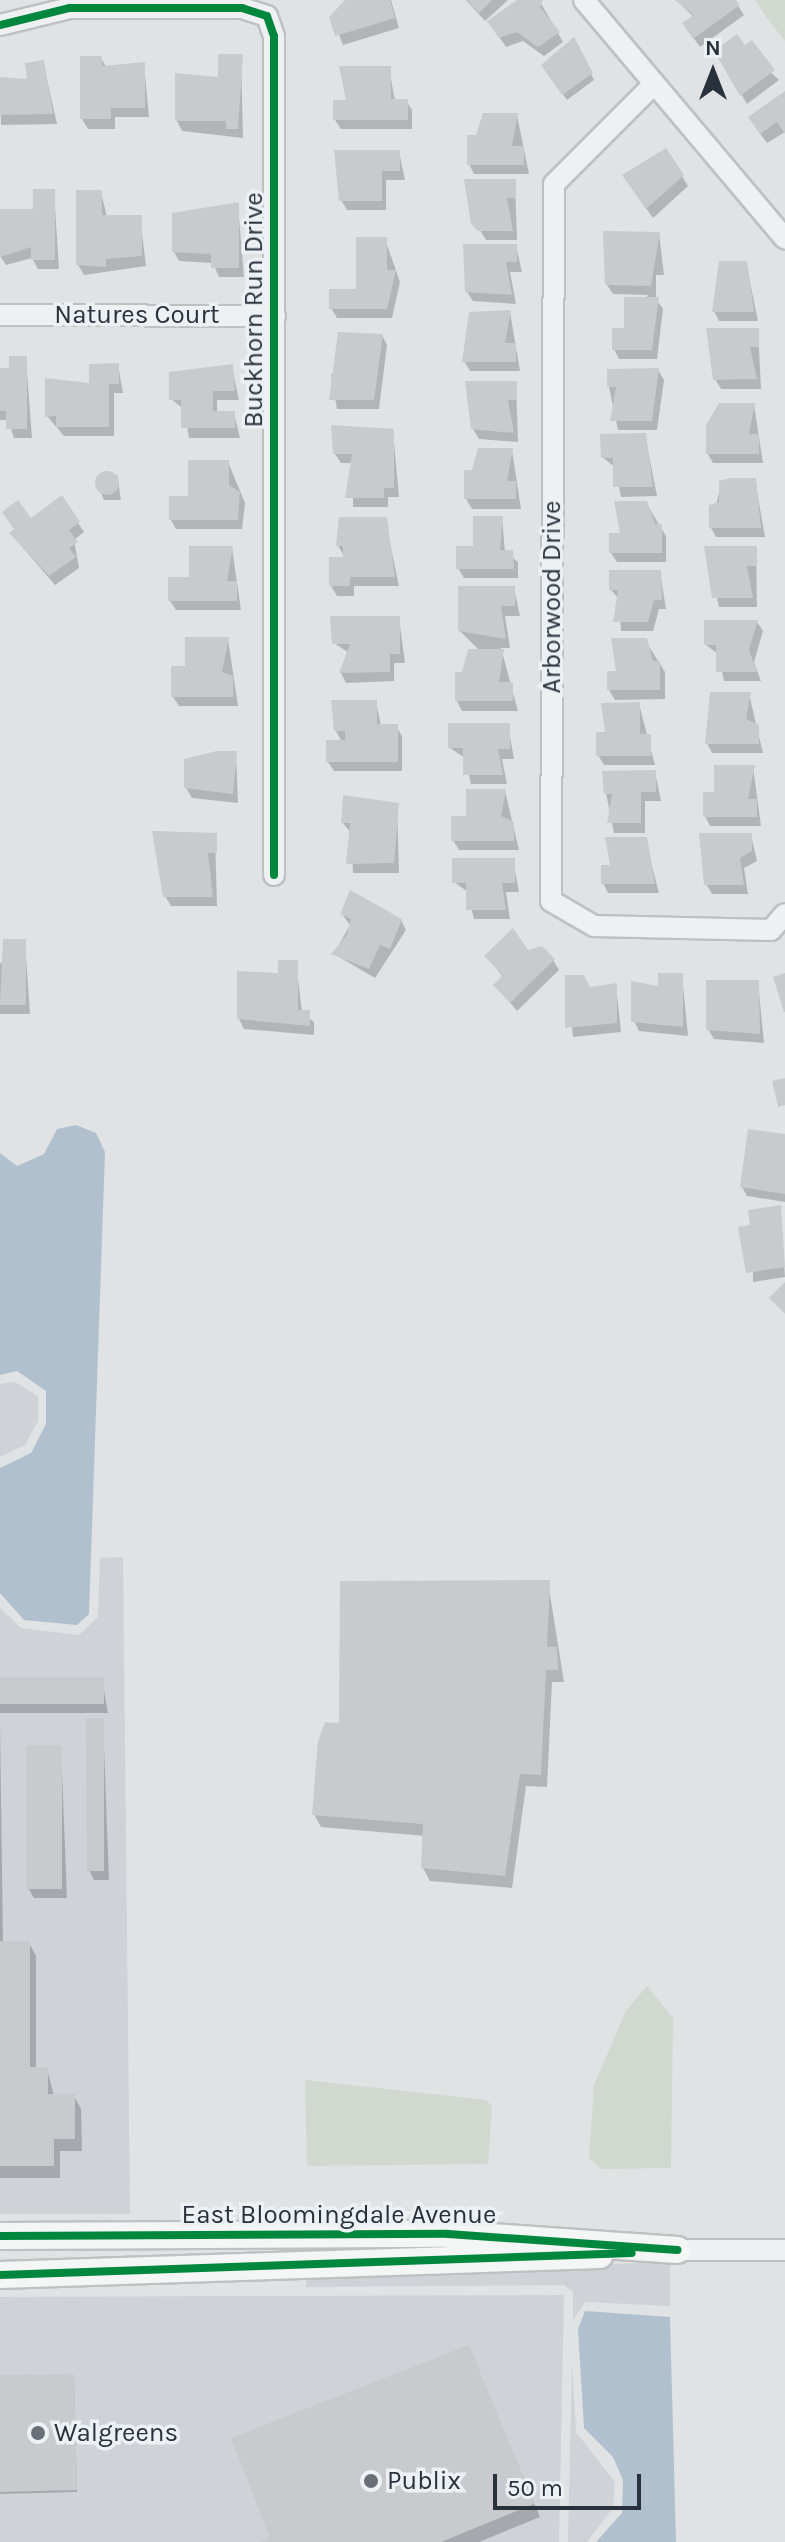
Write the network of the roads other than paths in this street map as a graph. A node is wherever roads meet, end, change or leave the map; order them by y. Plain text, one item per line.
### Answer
1 (584, 0) edge
2 (0, 25) edge
3 (653, 85) junction
4 (785, 239) edge
5 (0, 315) edge
6 (275, 316) junction
7 (274, 875) dead end
8 (785, 914) edge
9 (0, 2236) edge
10 (677, 2250) junction
11 (785, 2250) edge
12 (0, 2275) edge

1 - 3 street
2 - 6 street, Buckhorn Run Drive
3 - 4 street
3 - 8 street, Arborwood Drive
5 - 6 street, Natures Court
6 - 7 street, Buckhorn Run Drive
9 - 10 main road, East Bloomingdale Avenue
10 - 11 street
10 - 12 main road

